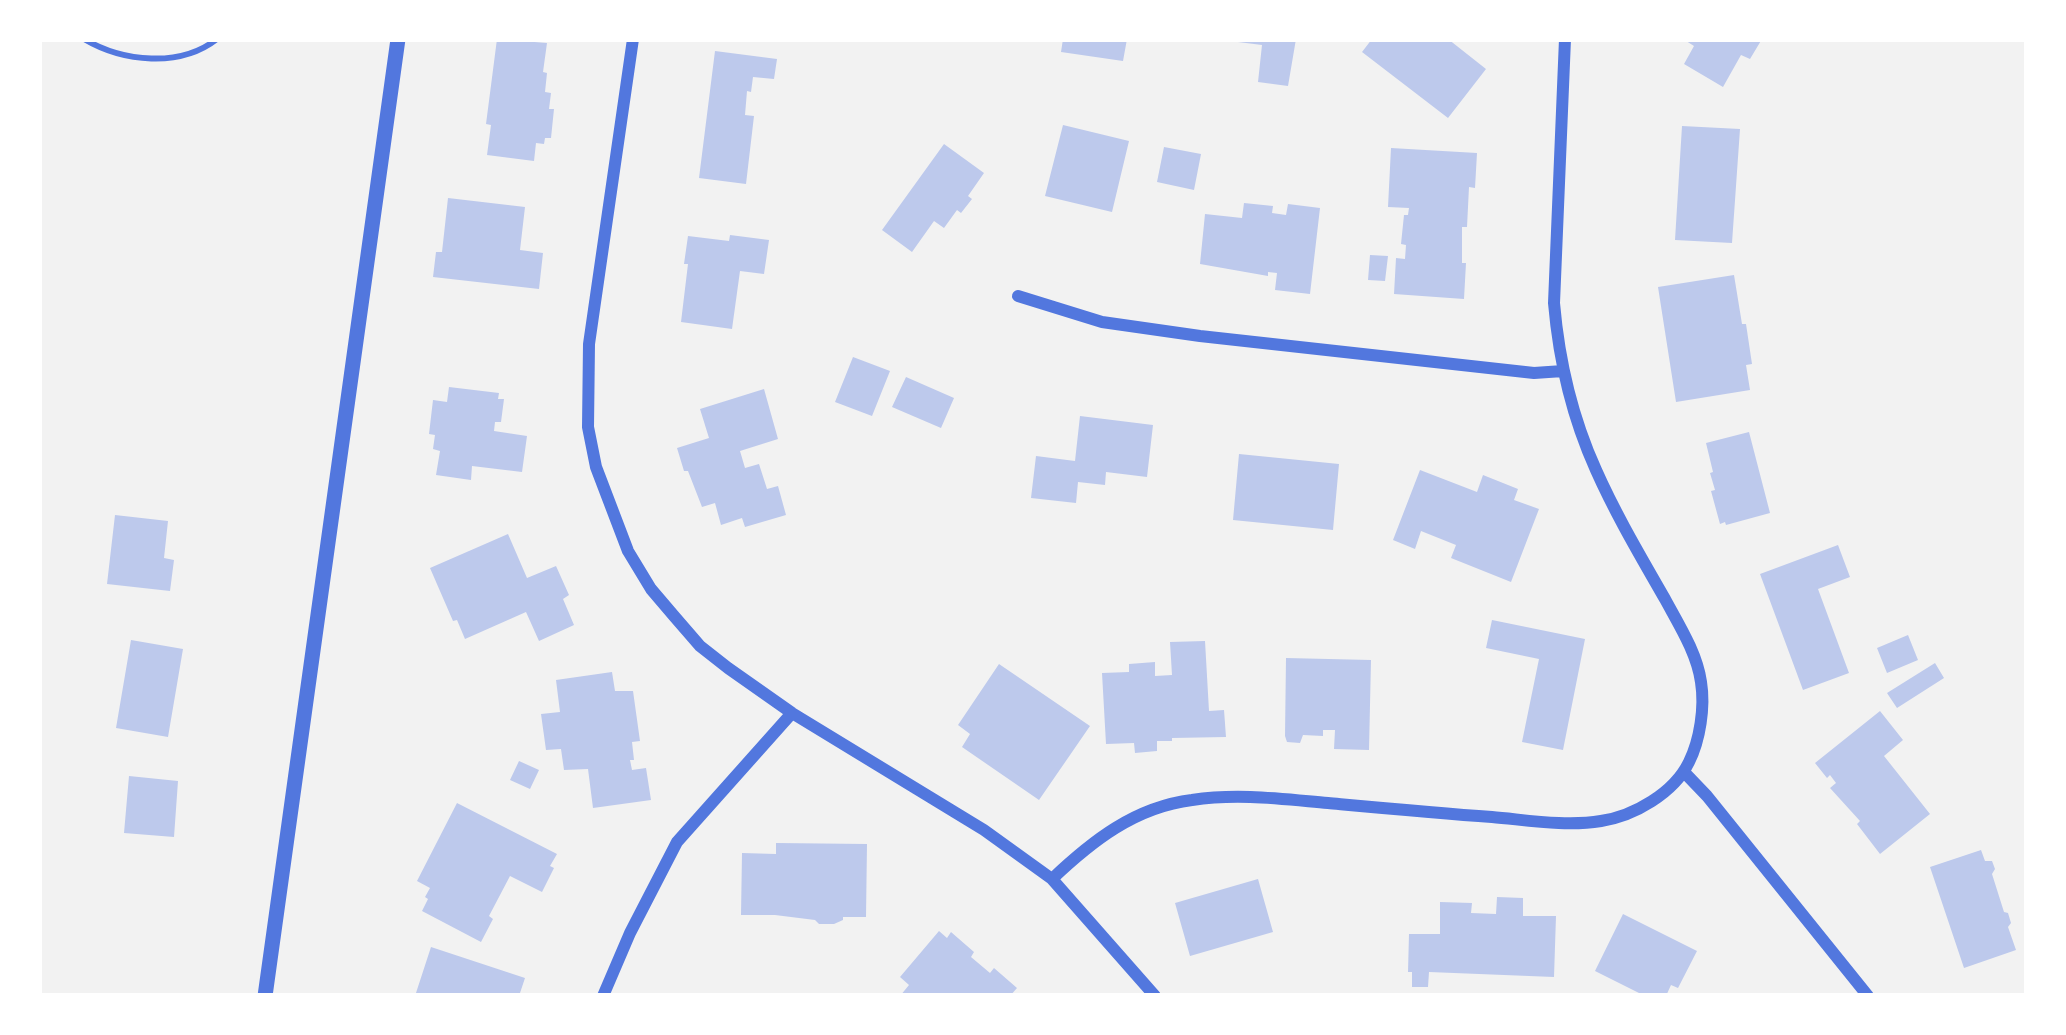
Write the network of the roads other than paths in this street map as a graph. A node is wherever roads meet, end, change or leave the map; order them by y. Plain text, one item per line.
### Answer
1 (83, 39) edge
2 (218, 39) edge
3 (398, 39) edge
4 (633, 39) edge
5 (1565, 39) edge
6 (1018, 296) dead end
7 (1563, 371) junction
8 (792, 712) junction
9 (1684, 772) junction
10 (1052, 879) junction
11 (265, 996) edge
12 (603, 996) edge
13 (1155, 996) edge
14 (1868, 996) edge

1 - 2 lane
3 - 11 street
4 - 8 street
5 - 7 street
6 - 7 street
7 - 9 street
8 - 10 street
8 - 12 street
9 - 10 street
9 - 14 street
10 - 13 street

